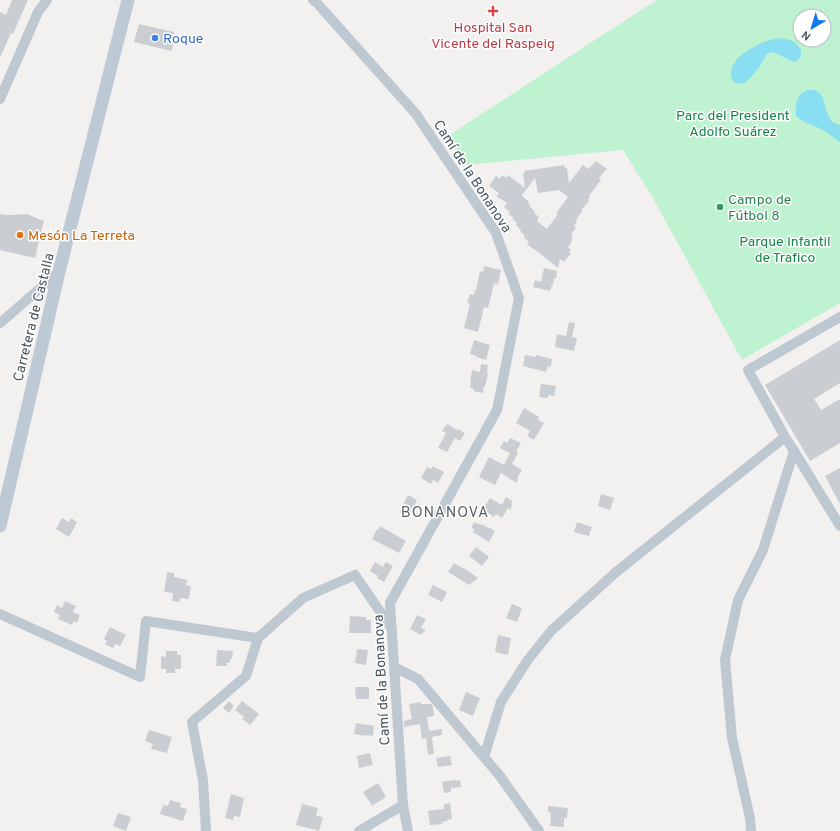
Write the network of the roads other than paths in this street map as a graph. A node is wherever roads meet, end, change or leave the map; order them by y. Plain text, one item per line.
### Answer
1 (47, 0) edge
2 (128, 0) edge
3 (315, 1) edge
4 (0, 99) edge
5 (59, 272) junction
6 (840, 317) edge
7 (0, 322) edge
8 (785, 437) junction
9 (794, 451) junction
10 (0, 526) edge
11 (840, 526) edge
12 (0, 614) edge
13 (393, 631) junction
14 (258, 638) junction
15 (394, 667) junction
16 (484, 756) junction
17 (403, 805) junction
18 (206, 831) edge
19 (358, 831) edge
20 (408, 831) edge
21 (539, 831) edge
22 (751, 831) edge

1 - 4 street
2 - 5 main road, Carretera de Castalla
3 - 13 street, Camí de la Bonanova
5 - 7 street
5 - 10 main road, Carretera de Castalla
6 - 8 street
8 - 9 street
8 - 16 street
9 - 11 street
9 - 22 street
12 - 14 street
13 - 14 street
13 - 15 street, Camí de la Bonanova
14 - 18 street
15 - 16 street
15 - 17 street, Camí de la Bonanova
16 - 21 street
17 - 19 street
17 - 20 street, Camí de la Bonanova

